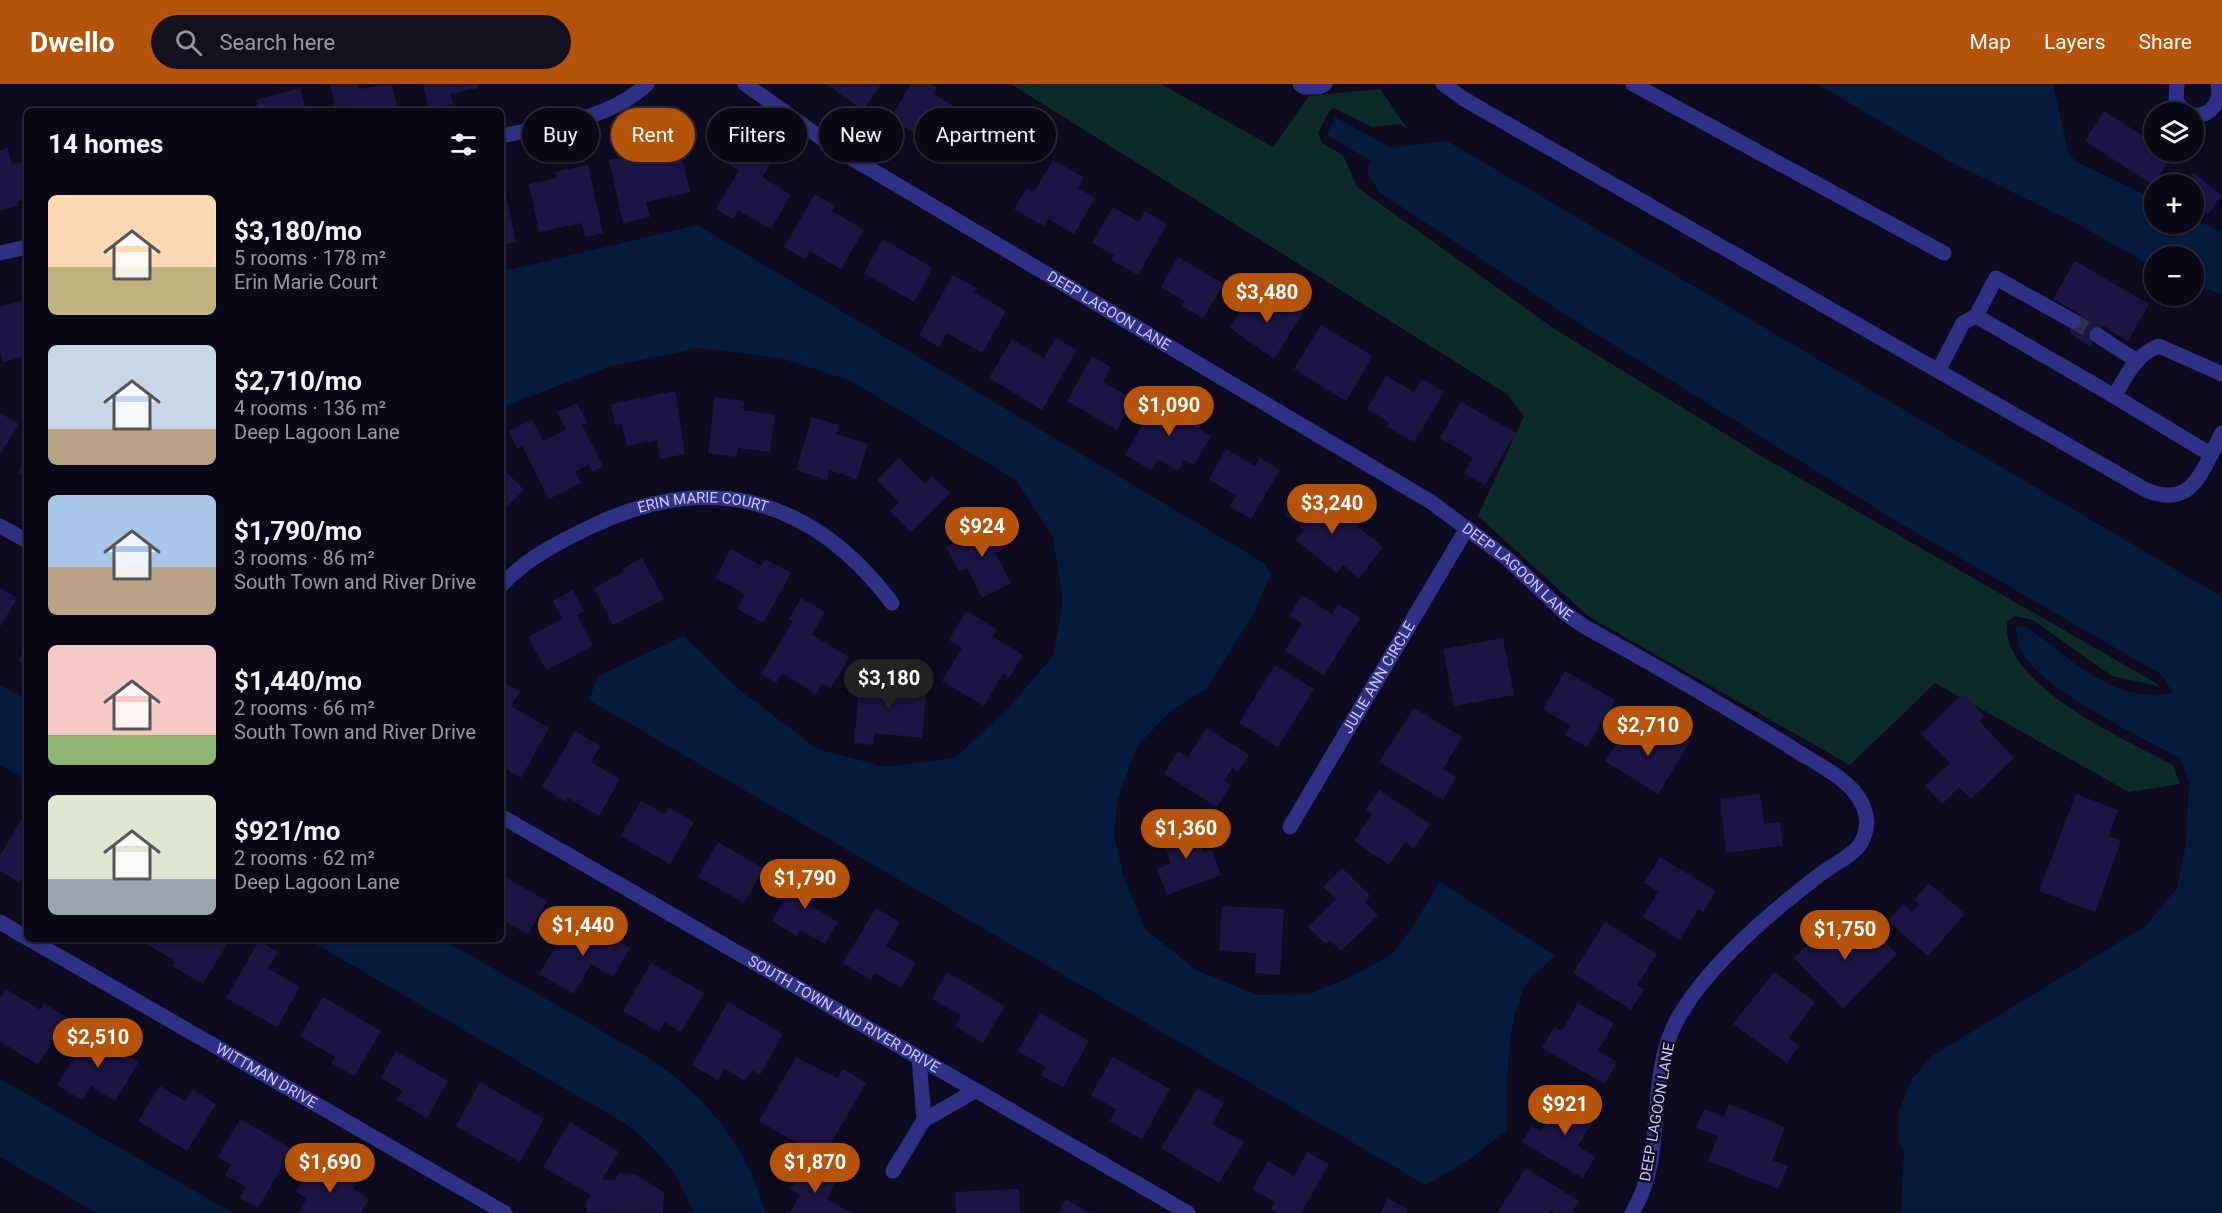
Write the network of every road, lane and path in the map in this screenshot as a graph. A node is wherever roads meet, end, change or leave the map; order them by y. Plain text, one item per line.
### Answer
1 (647, 84) edge
2 (745, 84) edge
3 (1300, 84) edge
4 (1325, 84) edge
5 (1443, 84) edge
6 (1633, 84) edge
7 (2177, 84) edge
8 (2217, 84) edge
9 (2177, 102) edge
10 (2204, 114) edge
11 (504, 135) edge
12 (24, 248) edge
13 (0, 253) edge
14 (1944, 254) dead end
15 (1976, 316) junction
16 (2073, 321) tunnel mouth
17 (2097, 335) tunnel mouth
18 (2137, 360) junction
19 (1938, 371) junction
20 (2222, 374) edge
21 (2114, 396) junction
22 (2222, 433) edge
23 (2210, 454) junction
24 (0, 526) edge
25 (1467, 528) junction
26 (24, 540) edge
27 (504, 583) edge
28 (892, 603) dead end
29 (504, 818) edge
30 (1290, 827) dead end
31 (0, 922) edge
32 (24, 936) edge
33 (35, 942) edge
34 (919, 1058) junction
35 (975, 1090) junction
36 (924, 1120) junction
37 (892, 1171) dead end
38 (505, 1213) edge
39 (1188, 1213) edge
40 (1632, 1213) edge

1 - 11 street
2 - 25 street, DEEP LAGOON LANE
3 - 4 street
5 - 19 street
6 - 14 street
7 - 9 street
8 - 10 street
12 - 13 street
15 - 16 street
15 - 19 street
15 - 21 street
17 - 18 street
18 - 20 street
18 - 21 street
19 - 23 street
21 - 23 street
22 - 23 street
24 - 26 street
25 - 30 street, JULIE ANN CIRCLE
25 - 40 street, DEEP LAGOON LANE
27 - 28 street, ERIN MARIE COURT
29 - 34 street, SOUTH TOWN AND RIVER DRIVE
31 - 32 street, WITTMAN DRIVE
33 - 38 street, WITTMAN DRIVE
34 - 35 street, SOUTH TOWN AND RIVER DRIVE
34 - 36 street
35 - 36 street
35 - 39 street, SOUTH TOWN AND RIVER DRIVE
36 - 37 street

